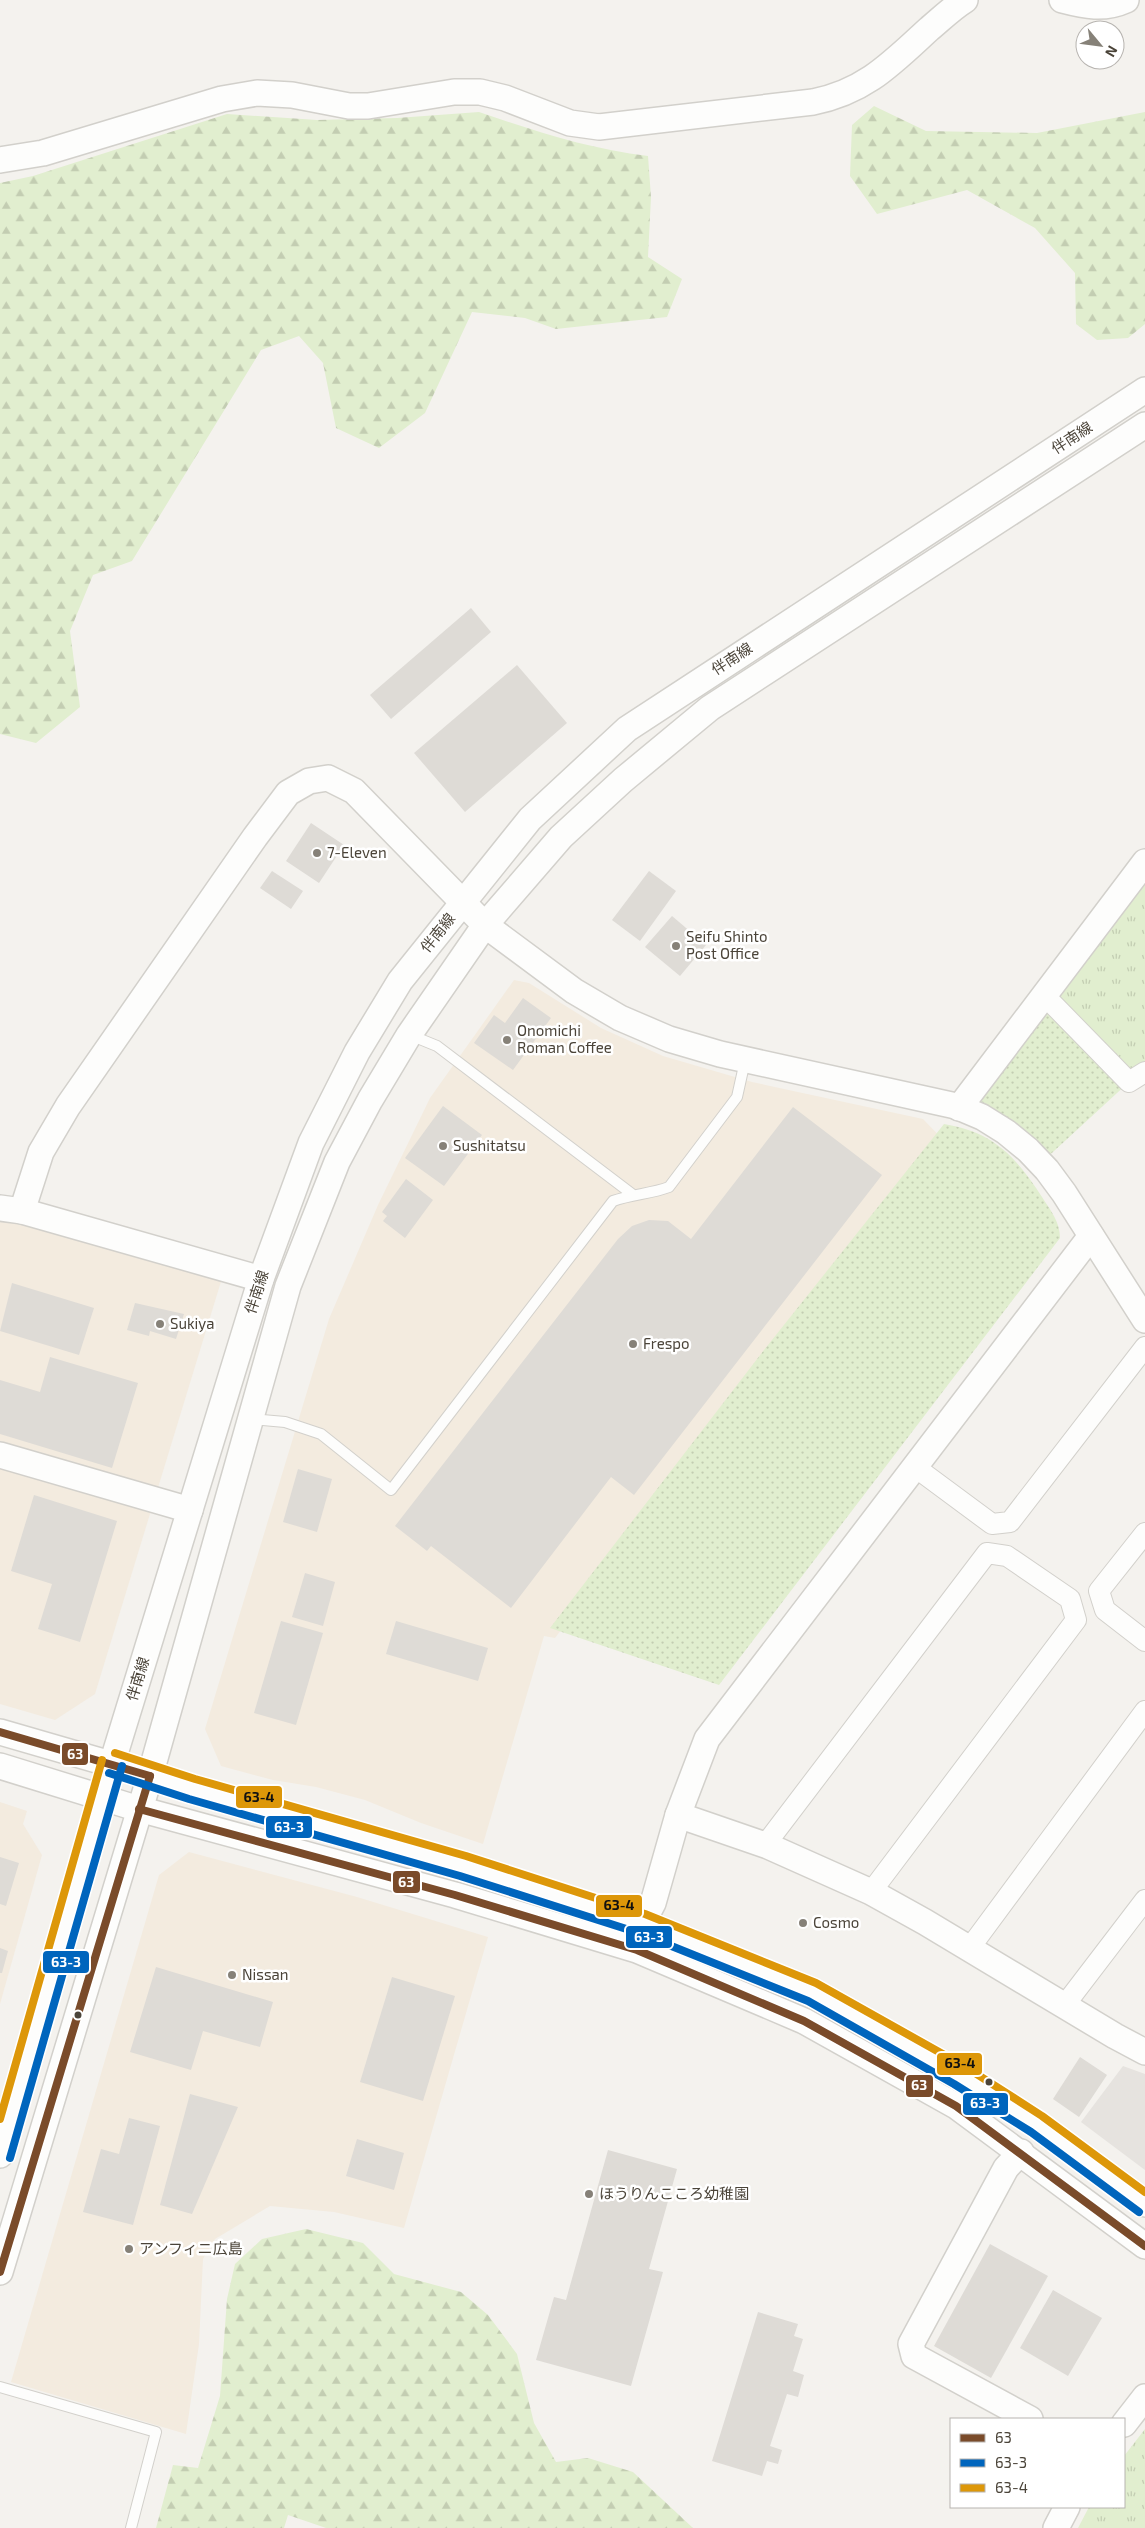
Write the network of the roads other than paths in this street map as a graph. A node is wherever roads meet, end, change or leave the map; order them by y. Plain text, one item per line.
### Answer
1 (965, 0) edge
2 (1062, 0) edge
3 (1126, 0) edge
4 (0, 160) edge
5 (1145, 390) edge
6 (1145, 425) edge
7 (1145, 862) edge
8 (463, 902) junction
9 (485, 925) junction
10 (1043, 994) junction
11 (409, 1035) junction
12 (746, 1060) junction
13 (1145, 1072) edge
14 (959, 1108) junction
15 (632, 1194) junction
16 (11, 1210) edge
17 (1091, 1236) junction
18 (261, 1279) junction
19 (1145, 1320) edge
20 (1145, 1347) edge
21 (250, 1419) junction
22 (0, 1455) edge
23 (915, 1467) junction
24 (190, 1510) junction
25 (1145, 1533) edge
26 (1145, 1641) edge
27 (1145, 1712) edge
28 (0, 1732) edge
29 (112, 1763) junction
30 (0, 1766) edge
31 (150, 1776) junction
32 (102, 1796) junction
33 (139, 1809) junction
34 (678, 1815) junction
35 (765, 1845) junction
36 (871, 1892) junction
37 (1145, 1900) edge
38 (642, 1924) junction
39 (969, 1949) junction
40 (1064, 2006) junction
41 (1145, 2052) edge
42 (1021, 2152) junction
43 (0, 2155) edge
44 (1145, 2204) edge
45 (1145, 2246) edge
46 (0, 2272) edge
47 (0, 2387) edge
48 (1145, 2397) edge
49 (1028, 2418) edge
50 (1125, 2423) edge
51 (1066, 2508) edge
52 (131, 2528) edge
53 (1056, 2528) edge

1 - 4 street
2 - 3 street
5 - 8 street, 伴南線
6 - 9 street, 伴南線
7 - 10 street
8 - 9 street
8 - 16 street
8 - 18 street, 伴南線
9 - 11 street, 伴南線
9 - 12 street
10 - 13 street
10 - 14 street
11 - 15 lane
11 - 21 street, 伴南線
12 - 14 street
12 - 15 lane
14 - 17 street
15 - 21 lane
16 - 18 street
17 - 19 street
17 - 23 street
18 - 24 street, 伴南線
20 - 23 street
21 - 31 street, 伴南線
22 - 24 street
23 - 34 street
24 - 29 street, 伴南線
25 - 26 street
27 - 39 street
28 - 29 street
29 - 31 street
29 - 32 street, 伴南線
30 - 32 street
31 - 33 street, 伴南線
31 - 38 street
32 - 33 street
32 - 43 street, 伴南線
33 - 42 street
33 - 46 street, 伴南線
34 - 35 street
34 - 38 street
35 - 36 street
35 - 36 street
36 - 39 street
37 - 40 street
38 - 44 street
39 - 40 street
40 - 41 street
42 - 45 street
42 - 49 street
47 - 52 lane
48 - 50 street
51 - 53 street

